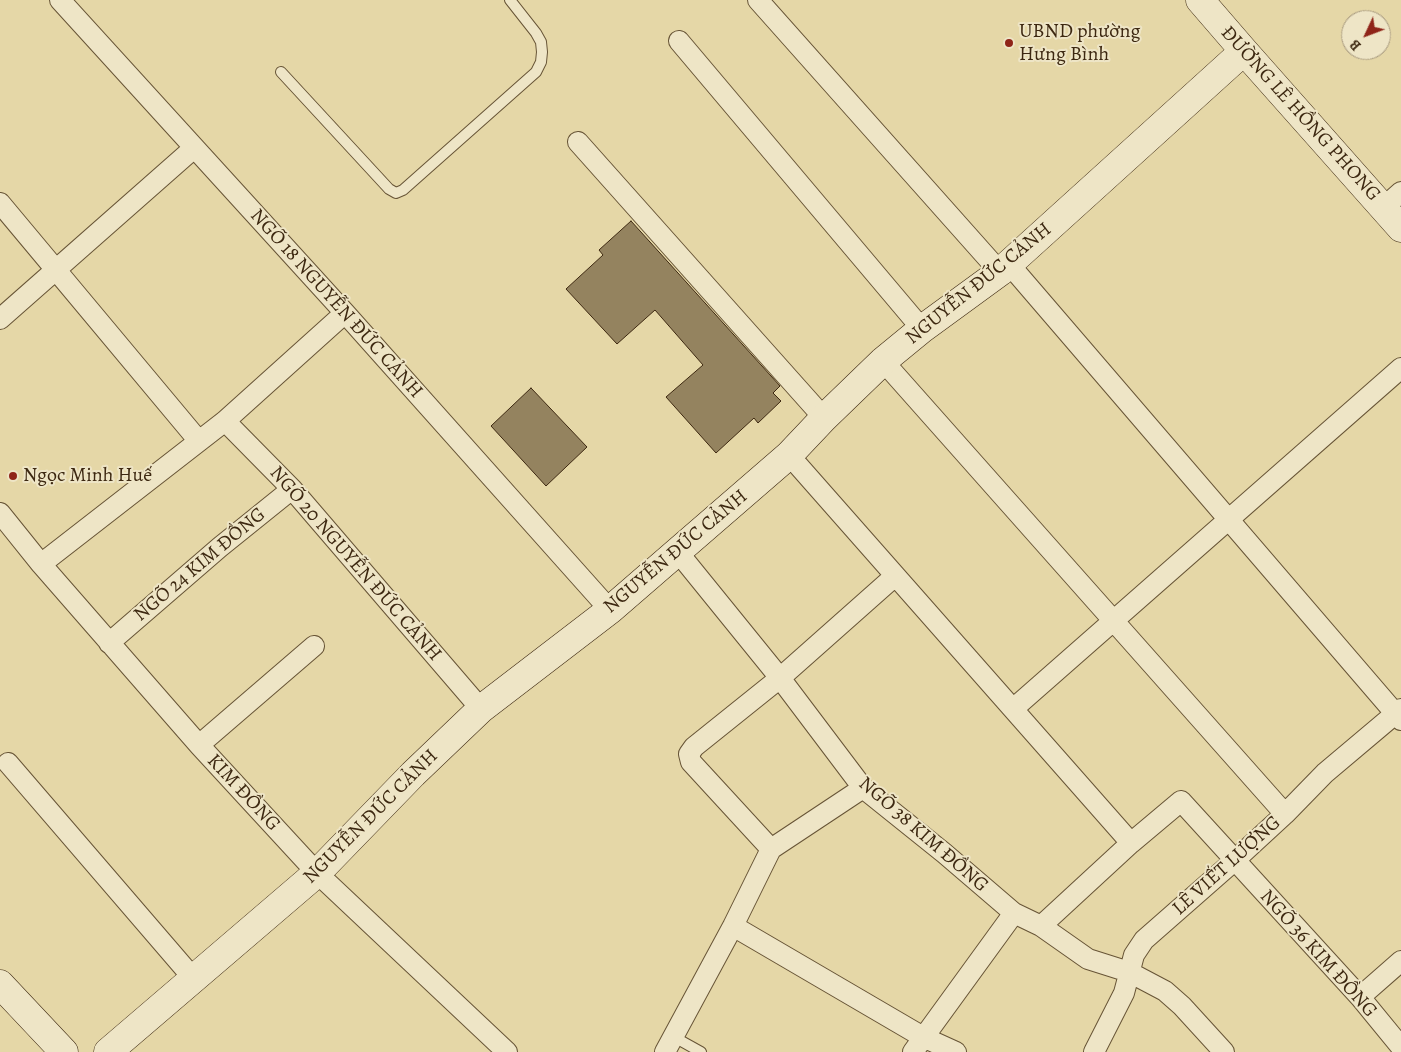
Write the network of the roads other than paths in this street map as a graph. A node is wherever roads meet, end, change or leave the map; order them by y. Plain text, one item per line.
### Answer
1 (60, 0) edge
2 (510, 0) edge
3 (758, 0) edge
4 (1205, 2) edge
5 (678, 41) dead end
6 (1244, 52) junction
7 (281, 72) dead end
8 (578, 142) dead end
9 (194, 148) junction
10 (1392, 200) edge
11 (0, 203) edge
12 (1401, 228) edge
13 (1005, 268) junction
14 (57, 270) junction
15 (345, 313) junction
16 (0, 319) edge
17 (922, 329) junction
18 (883, 361) junction
19 (1401, 368) edge
20 (824, 418) junction
21 (224, 421) junction
22 (198, 440) junction
23 (789, 455) junction
24 (292, 489) junction
25 (0, 513) edge
26 (1229, 519) junction
27 (677, 551) junction
28 (41, 564) junction
29 (895, 576) junction
30 (610, 610) junction
31 (1113, 620) junction
32 (109, 642) junction
33 (314, 646) dead end
34 (780, 678) junction
35 (1012, 709) junction
36 (482, 710) junction
37 (1399, 714) edge
38 (199, 745) junction
39 (8, 763) dead end
40 (864, 788) junction
41 (1285, 814) junction
42 (1131, 843) junction
43 (771, 849) junction
44 (1234, 861) junction
45 (317, 873) junction
46 (1014, 913) junction
47 (733, 926) junction
48 (1041, 926) junction
49 (1401, 961) edge
50 (1129, 972) junction
51 (193, 978) junction
52 (0, 984) edge
53 (1360, 997) junction
54 (670, 1044) edge
55 (918, 1044) edge
56 (1401, 1047) edge
57 (64, 1052) edge
58 (108, 1052) edge
59 (507, 1052) edge
60 (701, 1052) edge
61 (956, 1052) edge
62 (1094, 1052) edge
63 (1224, 1052) edge

1 - 9 street, NGÕ 18 NGUYỄN ĐỨC CẢNH
2 - 7 lane
3 - 13 street
4 - 6 street, ĐƯỜNG LÊ HỒNG PHONG
5 - 17 street
6 - 10 street, ĐƯỜNG LÊ HỒNG PHONG
6 - 13 street, NGUYỄN ĐỨC CẢNH
8 - 20 street
9 - 14 street
9 - 15 street, NGÕ 18 NGUYỄN ĐỨC CẢNH
10 - 12 street, ĐƯỜNG LÊ HỒNG PHONG
11 - 14 street
13 - 17 street, NGUYỄN ĐỨC CẢNH
13 - 26 street
14 - 16 street
14 - 22 street
15 - 21 street
15 - 30 street, NGÕ 18 NGUYỄN ĐỨC CẢNH
17 - 18 street, NGUYỄN ĐỨC CẢNH
18 - 20 street, NGUYỄN ĐỨC CẢNH
18 - 31 street
19 - 26 street
20 - 23 street, NGUYỄN ĐỨC CẢNH
21 - 22 street
21 - 24 street, NGÕ 20 NGUYỄN ĐỨC CẢNH
22 - 28 street
23 - 27 street, NGUYỄN ĐỨC CẢNH
23 - 29 street
24 - 32 street, NGÕ 24 KIM ĐỒNG
24 - 36 street, NGÕ 20 NGUYỄN ĐỨC CẢNH
25 - 28 street, KIM ĐỒNG
26 - 31 street
26 - 37 street
27 - 30 street, NGUYỄN ĐỨC CẢNH
27 - 34 street, NGÕ 38 KIM ĐỒNG
28 - 32 street, KIM ĐỒNG
29 - 34 street
29 - 35 street
30 - 36 street, NGUYỄN ĐỨC CẢNH
31 - 35 street
31 - 41 street
32 - 38 street, KIM ĐỒNG
33 - 38 street
34 - 40 street, NGÕ 38 KIM ĐỒNG
34 - 43 street
35 - 42 street
36 - 45 street, NGUYỄN ĐỨC CẢNH
37 - 41 street, LÊ VIẾT LƯỢNG
38 - 45 street, KIM ĐỒNG
39 - 51 street
40 - 43 street
40 - 46 street, NGÕ 38 KIM ĐỒNG
41 - 44 street, LÊ VIẾT LƯỢNG
42 - 44 street, NGÕ 36 KIM ĐỒNG
42 - 48 street
43 - 47 street
44 - 50 street, LÊ VIẾT LƯỢNG
44 - 53 street, NGÕ 36 KIM ĐỒNG
45 - 51 street, NGUYỄN ĐỨC CẢNH
45 - 59 street, KIM ĐỒNG
46 - 48 street, NGÕ 38 KIM ĐỒNG
46 - 55 street
47 - 54 street
47 - 55 street
48 - 50 street, NGÕ 38 KIM ĐỒNG
49 - 53 street
50 - 62 street, LÊ VIẾT LƯỢNG
50 - 63 street, NGÕ 38 KIM ĐỒNG
51 - 58 street, NGUYỄN ĐỨC CẢNH
52 - 57 street
53 - 56 street, NGÕ 36 KIM ĐỒNG
54 - 60 lane
55 - 61 street

